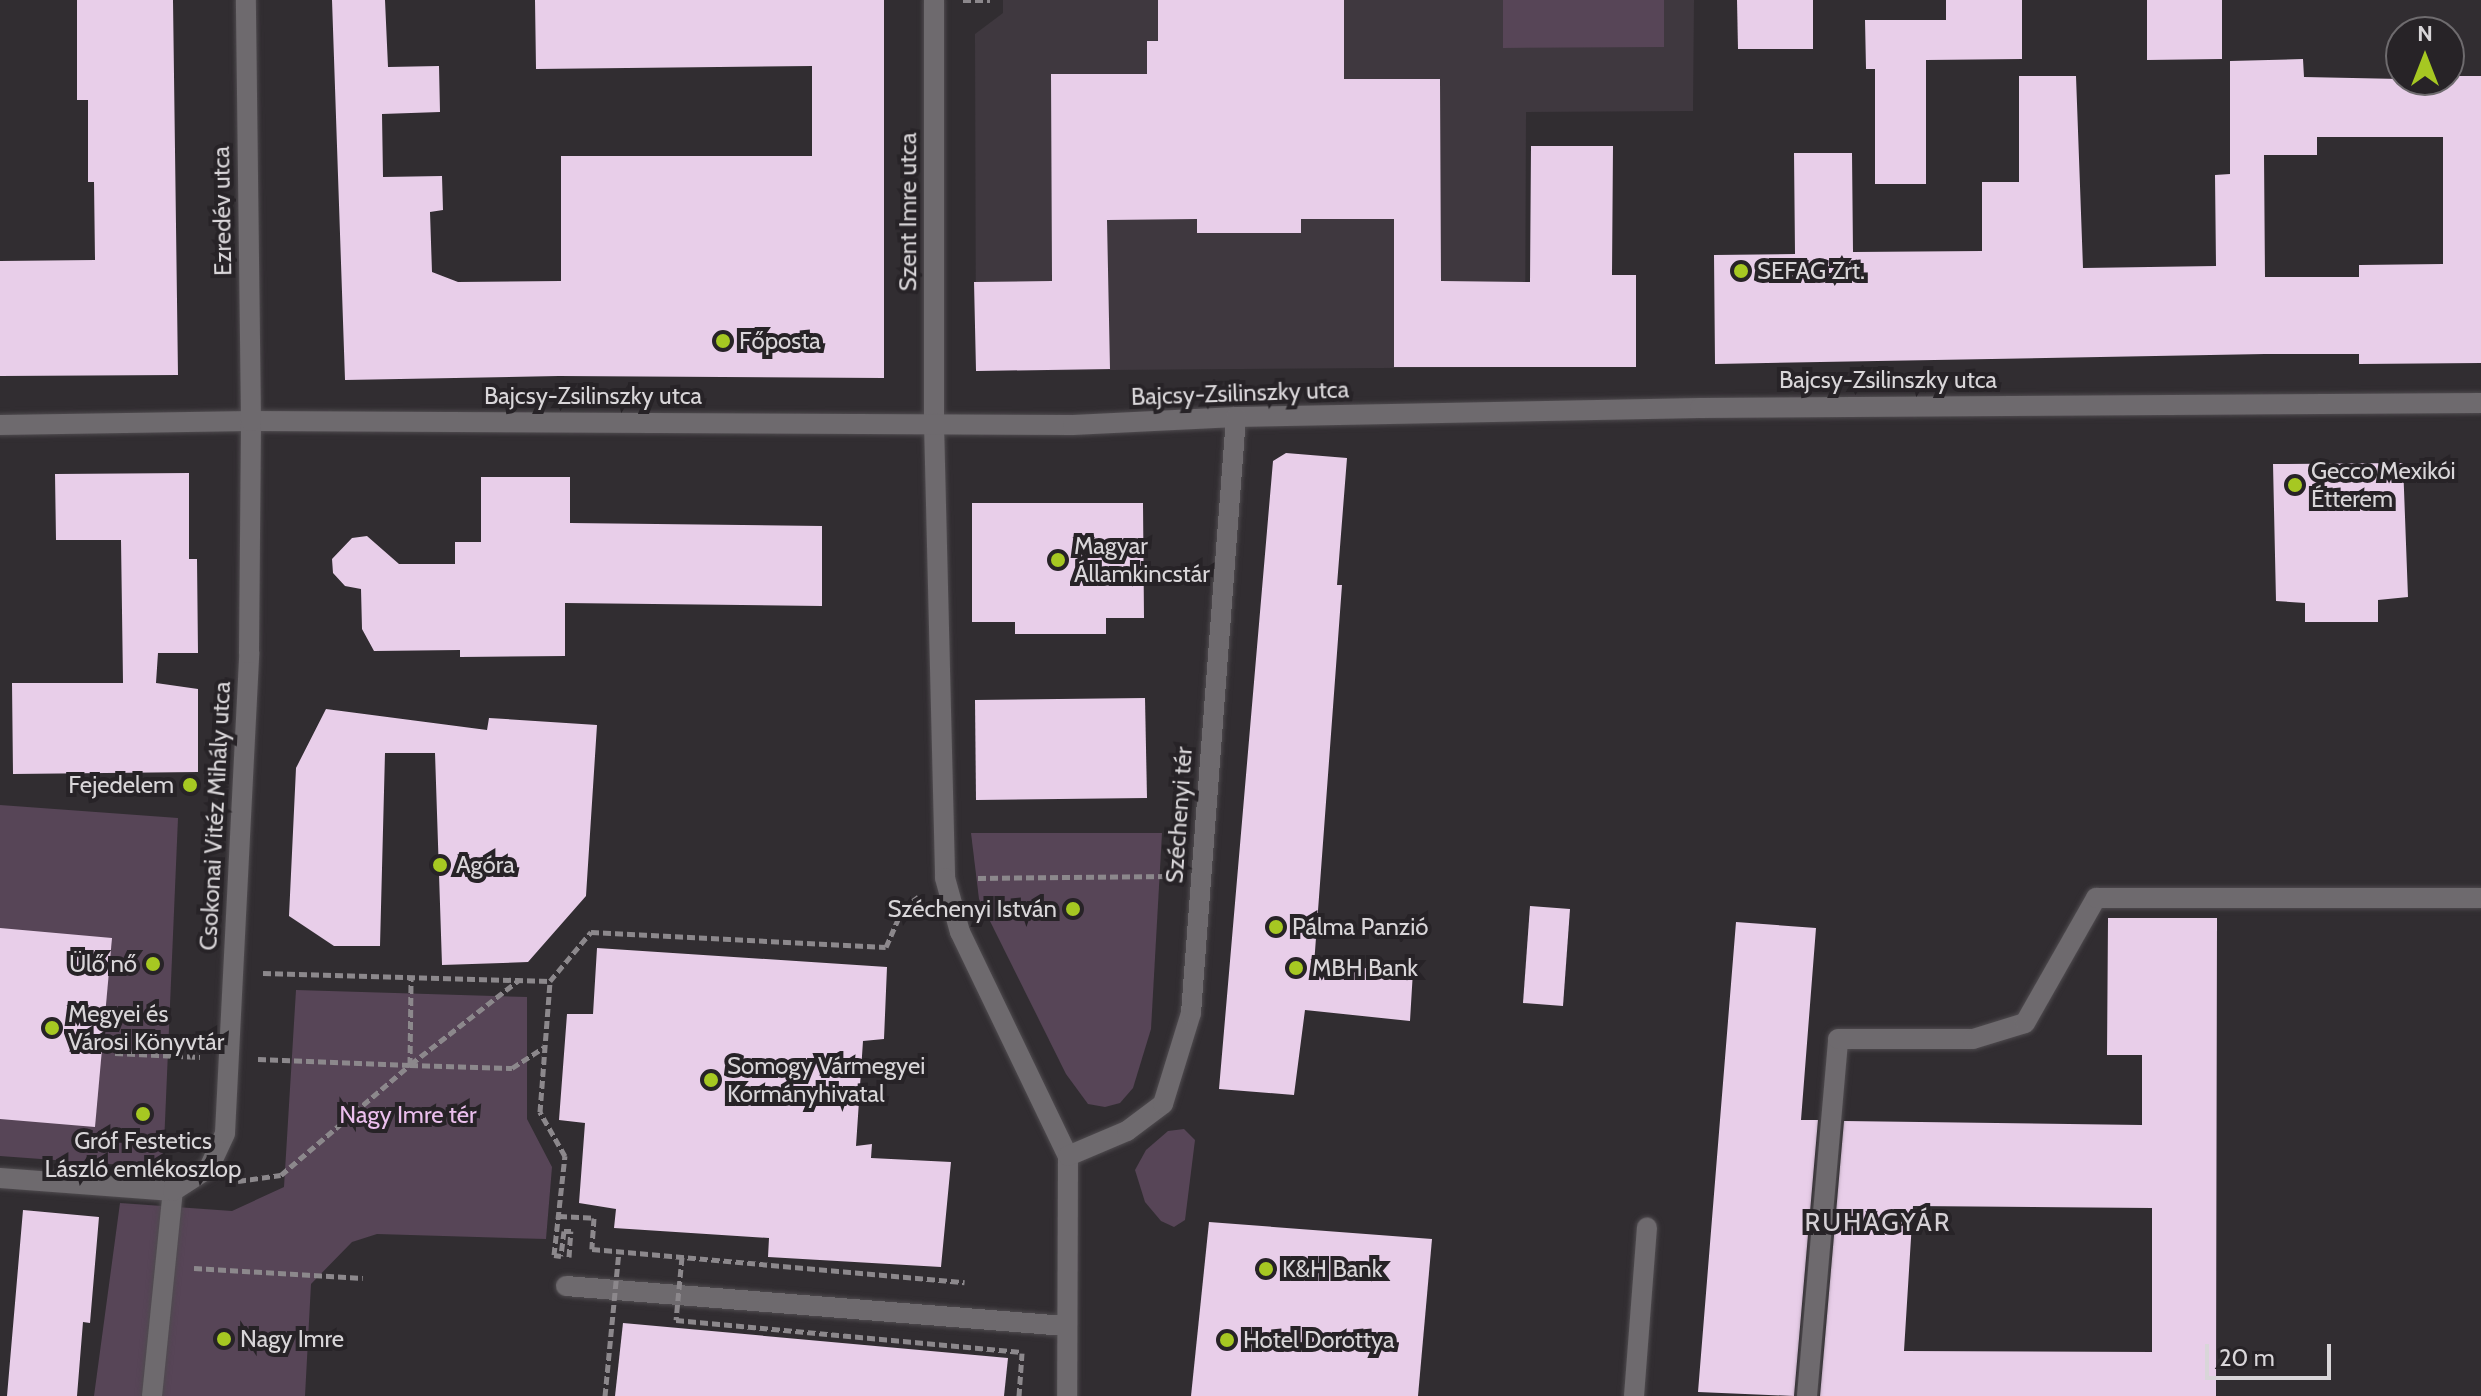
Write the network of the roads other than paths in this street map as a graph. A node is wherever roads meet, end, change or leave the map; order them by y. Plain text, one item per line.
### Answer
1 (246, 0) edge
2 (934, 0) edge
3 (2481, 403) edge
4 (1236, 417) junction
5 (251, 421) junction
6 (934, 423) junction
7 (0, 425) edge
8 (2481, 898) edge
9 (1068, 1156) junction
10 (0, 1178) edge
11 (173, 1191) junction
12 (1647, 1228) dead end
13 (566, 1286) road end
14 (1065, 1326) junction
15 (152, 1396) edge
16 (1067, 1396) edge
17 (1634, 1396) edge
18 (1807, 1396) edge

1 - 5 street, Ezredév utca
2 - 6 street, Szent Imre utca
3 - 4 street, Bajcsy-Zsilinszky utca
4 - 6 street, Bajcsy-Zsilinszky utca
4 - 9 street, Széchenyi tér
5 - 6 street, Bajcsy-Zsilinszky utca
5 - 7 street, Bajcsy-Zsilinszky utca
5 - 11 street, Csokonai Vitéz Mihály utca
6 - 9 street
8 - 18 street
9 - 14 street
10 - 11 street
11 - 15 street
12 - 17 street
13 - 14 street
14 - 16 street

